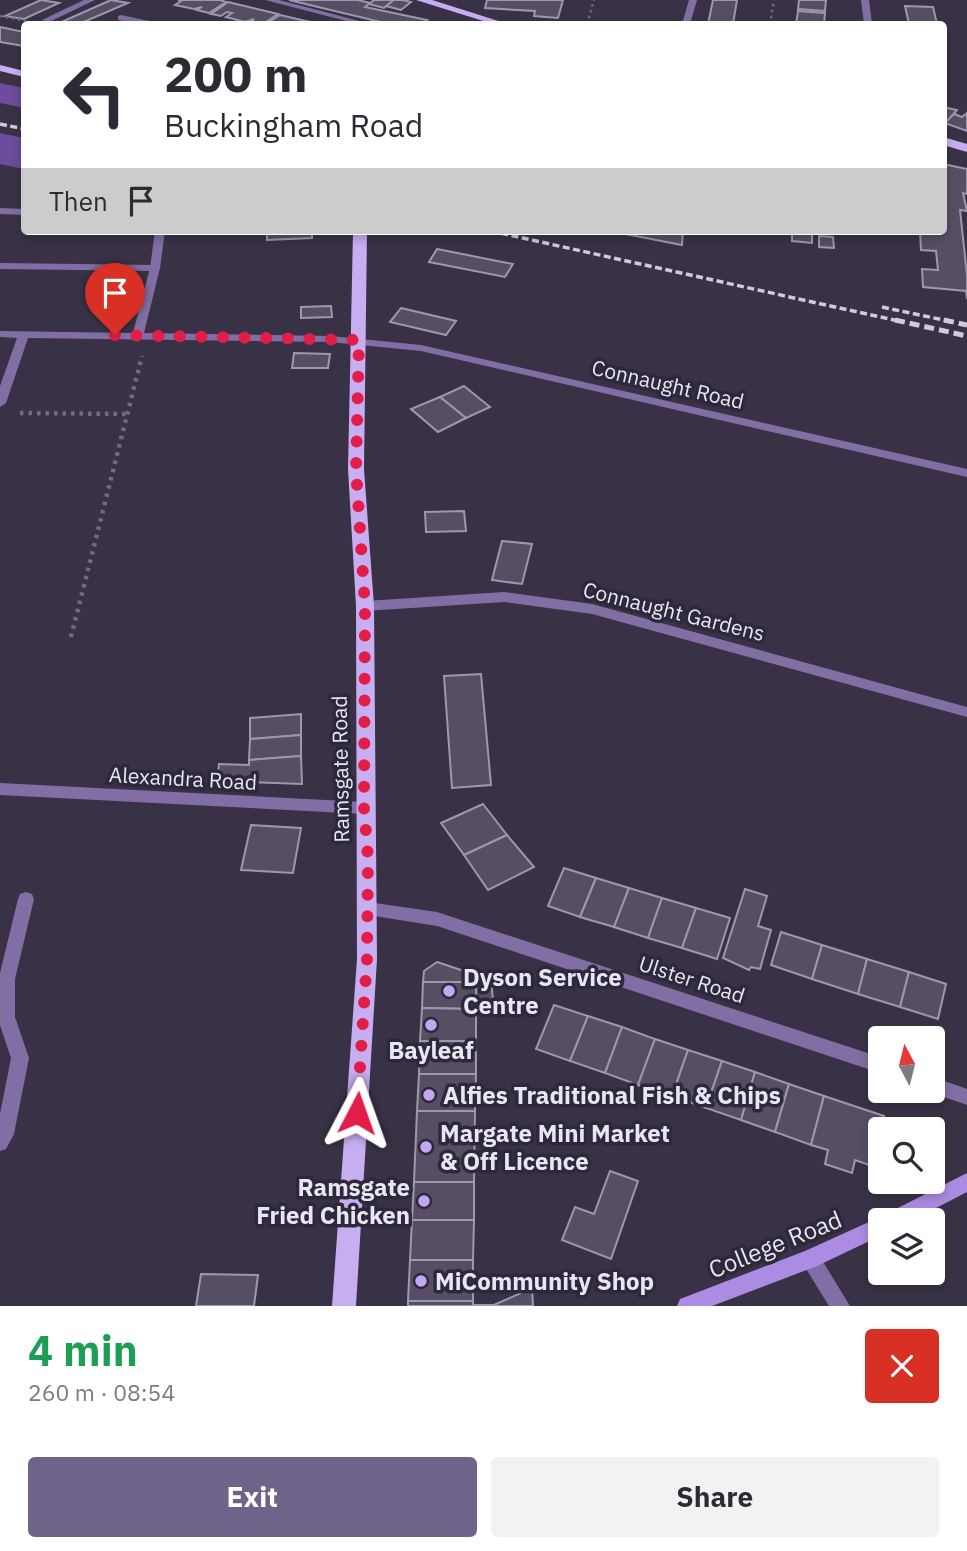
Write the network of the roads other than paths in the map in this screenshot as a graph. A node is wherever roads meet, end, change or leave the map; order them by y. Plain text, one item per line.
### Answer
1 (91, 0) edge
2 (269, 0) edge
3 (421, 0) edge
4 (693, 0) edge
5 (865, 0) edge
6 (449, 9) edge
7 (121, 18) dead end
8 (46, 20) road end
9 (136, 21) edge
10 (355, 21) edge
11 (492, 21) edge
12 (688, 21) edge
13 (867, 21) edge
14 (0, 68) edge
15 (21, 73) edge
16 (947, 142) edge
17 (967, 148) edge
18 (0, 211) edge
19 (21, 212) edge
20 (159, 235) edge
21 (360, 235) edge
22 (0, 266) edge
23 (155, 268) junction
24 (0, 334) edge
25 (24, 334) junction
26 (143, 336) junction
27 (359, 340) junction
28 (0, 402) edge
29 (967, 473) edge
30 (365, 606) junction
31 (967, 712) edge
32 (0, 789) edge
33 (364, 808) junction
34 (26, 899) dead end
35 (368, 909) junction
36 (868, 1061) edge
37 (945, 1089) edge
38 (967, 1097) edge
39 (0, 1143) edge
40 (967, 1182) edge
41 (916, 1208) edge
42 (868, 1232) edge
43 (810, 1259) junction
44 (344, 1306) edge
45 (687, 1306) edge
46 (840, 1306) edge

1 - 8 street
2 - 10 street
3 - 6 main road
4 - 12 street
5 - 13 street
6 - 11 main road
7 - 9 street
14 - 15 main road
16 - 17 main road
18 - 19 street
20 - 23 street
21 - 27 main road, Ramsgate Road
22 - 23 street
23 - 26 street
24 - 25 street, Connaught Road
25 - 26 street, Connaught Road
25 - 28 street
26 - 27 street, Connaught Road
27 - 29 street, Connaught Road
27 - 30 main road, Ramsgate Road
30 - 31 street, Connaught Gardens
30 - 33 main road, Ramsgate Road
32 - 33 street, Alexandra Road
33 - 35 main road, Ramsgate Road
34 - 39 street
35 - 36 street, Ulster Road
35 - 44 main road, Ramsgate Road
37 - 38 street
40 - 41 main road
42 - 43 main road, College Road
43 - 45 main road, College Road
43 - 46 street

